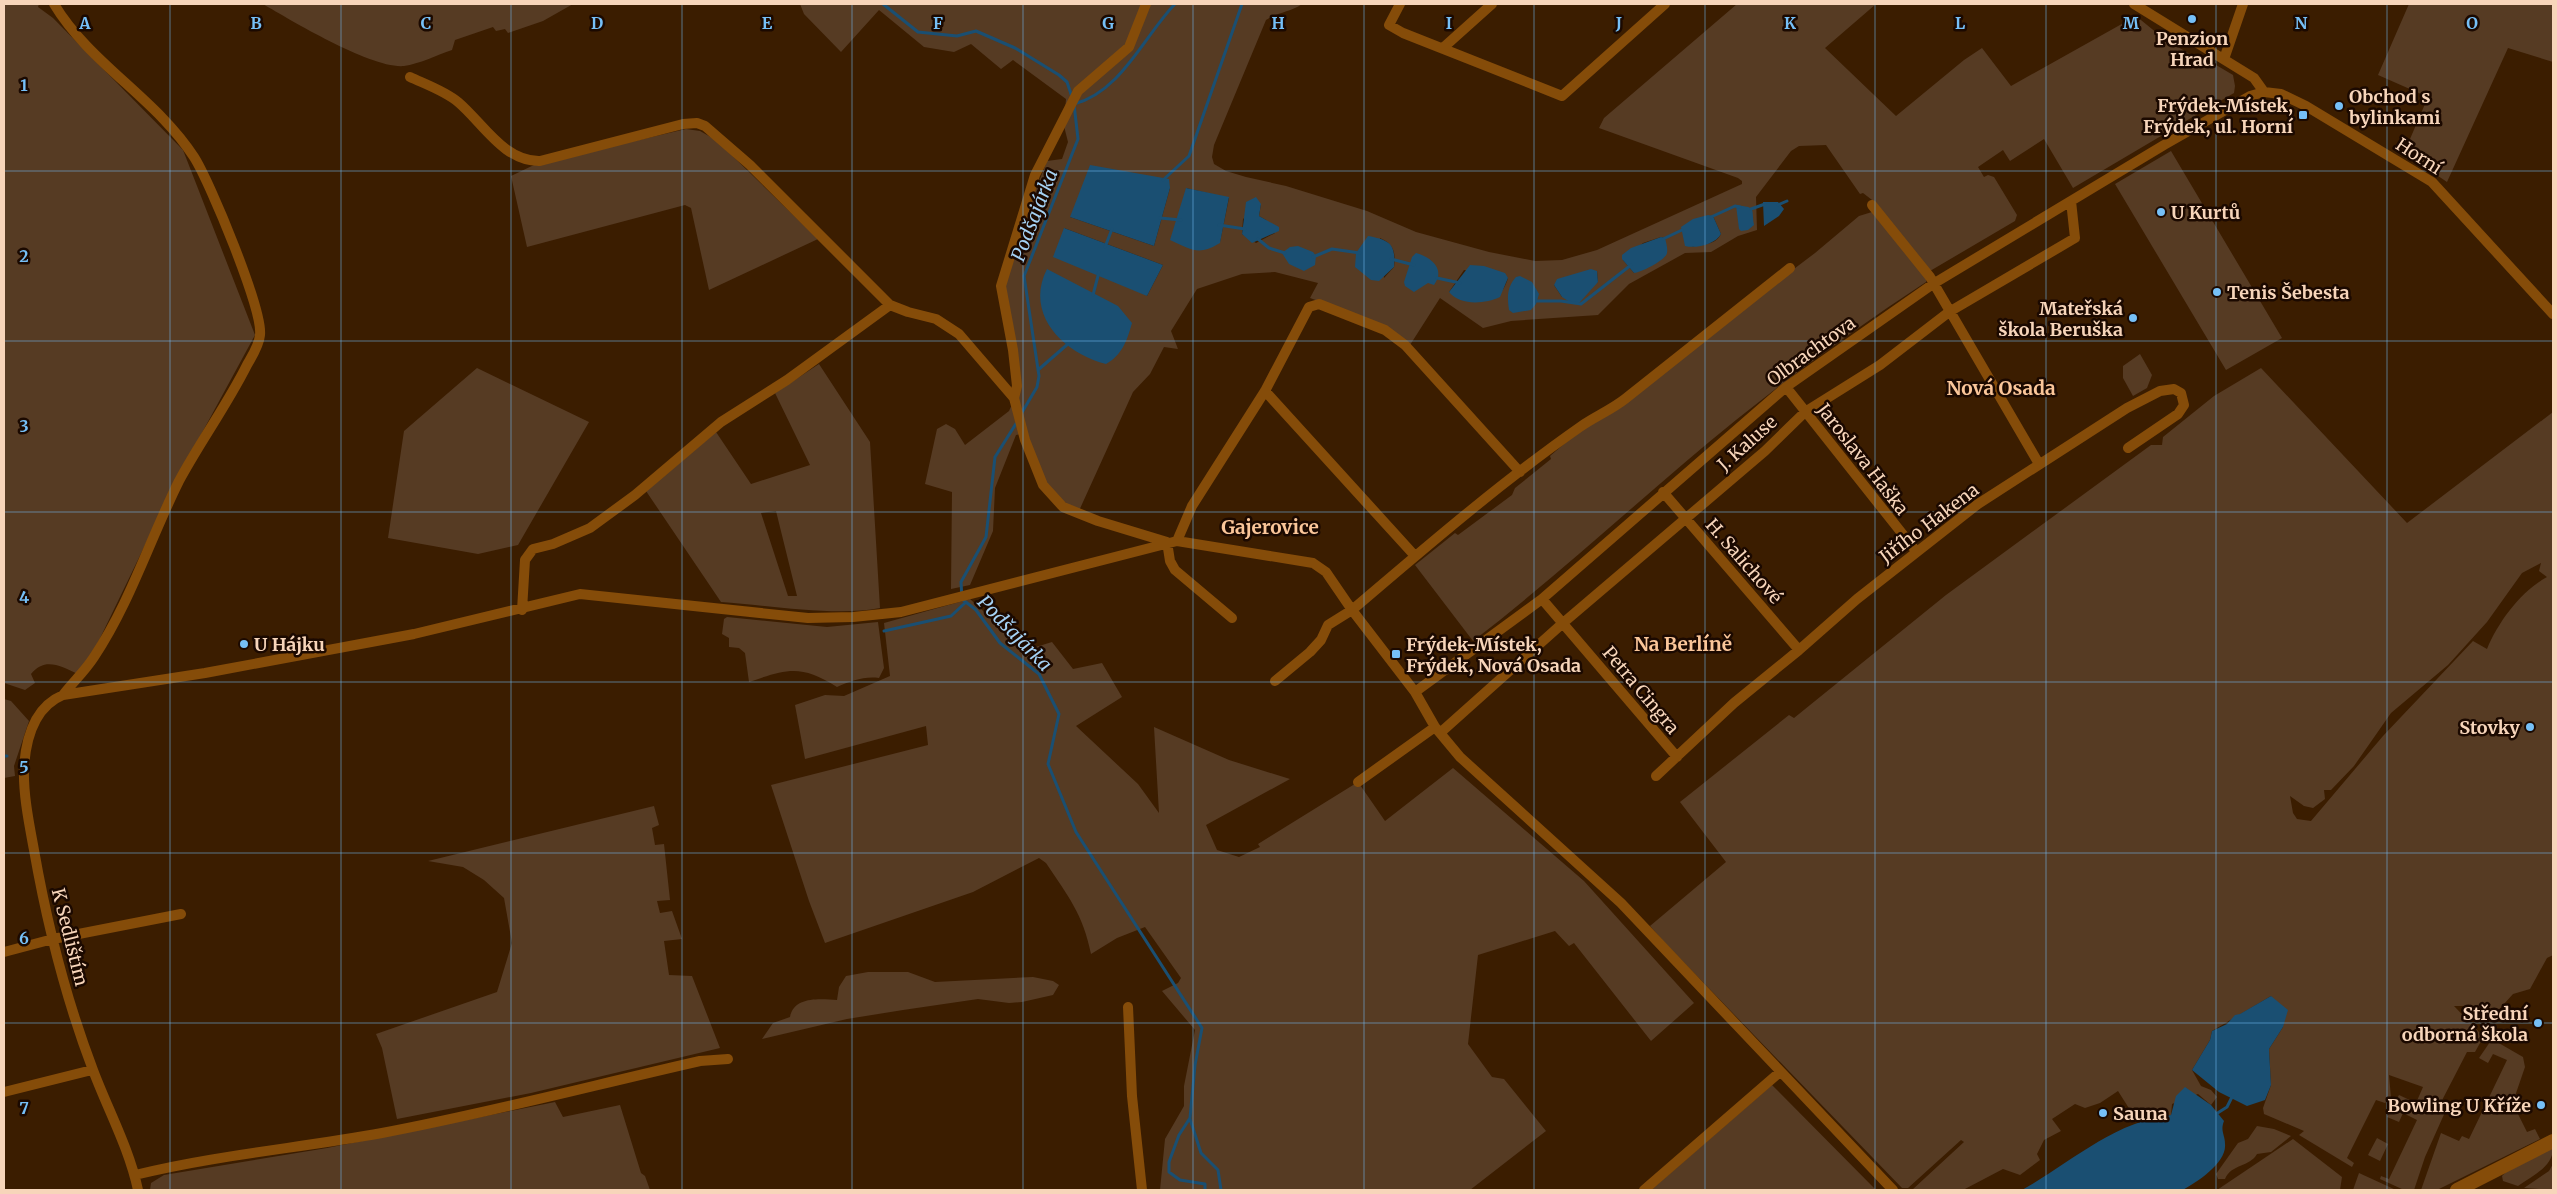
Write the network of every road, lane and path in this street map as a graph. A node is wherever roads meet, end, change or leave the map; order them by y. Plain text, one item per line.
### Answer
1 (54, 4) edge
2 (1146, 4) edge
3 (1400, 4) edge
4 (1492, 4) edge
5 (1665, 4) edge
6 (2134, 4) edge
7 (2243, 4) edge
8 (1444, 47) junction
9 (2224, 59) junction
10 (410, 77) dead end
11 (2264, 92) junction
12 (2071, 201) junction
13 (1872, 204) dead end
14 (1790, 268) dead end
15 (1933, 284) junction
16 (890, 304) junction
17 (1949, 312) junction
18 (2553, 314) edge
19 (1786, 387) junction
20 (1265, 392) junction
21 (1014, 398) junction
22 (1805, 412) junction
23 (2128, 448) dead end
24 (2040, 464) junction
25 (1520, 472) junction
26 (1663, 492) junction
27 (1685, 518) junction
28 (1172, 542) junction
29 (1916, 551) junction
30 (1415, 556) junction
31 (1542, 599) junction
32 (522, 610) junction
33 (1352, 610) junction
34 (1232, 618) dead end
35 (1563, 623) junction
36 (1800, 650) junction
37 (1274, 681) dead end
38 (1415, 692) junction
39 (63, 695) junction
40 (1437, 730) junction
41 (1677, 757) junction
42 (1656, 776) dead end
43 (1358, 782) dead end
44 (181, 914) dead end
45 (53, 939) junction
46 (4, 952) edge
47 (1128, 1007) dead end
48 (728, 1059) dead end
49 (92, 1070) junction
50 (1780, 1072) junction
51 (4, 1092) edge
52 (2553, 1141) edge
53 (135, 1175) junction
54 (138, 1190) edge
55 (1142, 1190) edge
56 (1644, 1190) edge
57 (1893, 1190) edge
58 (2456, 1190) edge

1 - 39 street
2 - 21 street
3 - 8 street
4 - 8 street
5 - 8 street
6 - 9 street
7 - 9 street
9 - 11 street
10 - 16 street
11 - 12 street, Olbrachtova
11 - 18 street, Horní
12 - 15 street, Olbrachtova
12 - 17 street, J. Kaluse
13 - 15 street
14 - 25 street
15 - 17 street
15 - 19 street, Olbrachtova
16 - 21 street
16 - 32 street
17 - 22 street, J. Kaluse
17 - 24 street
19 - 22 street, Jaroslava Haška
19 - 26 street, Olbrachtova
20 - 25 street
20 - 28 street
20 - 30 street
21 - 28 street
22 - 27 street, J. Kaluse
22 - 29 street, Jaroslava Haška
23 - 24 street, Jiřího Hakena
24 - 29 street, Jiřího Hakena
25 - 30 street
26 - 27 street, H. Salichové
26 - 31 street, Olbrachtova
27 - 35 street, J. Kaluse
27 - 36 street, H. Salichové
28 - 32 street
28 - 33 street
28 - 34 street
29 - 36 street, Jiřího Hakena
30 - 33 street
31 - 35 street, Petra Cingra
31 - 38 street, Olbrachtova
32 - 39 street
33 - 37 street
33 - 38 street
35 - 40 street, J. Kaluse
35 - 41 street, Petra Cingra
36 - 41 street, Jiřího Hakena
38 - 40 street
39 - 45 street, K Sedlištím
40 - 43 street, J. Kaluse
40 - 50 street
41 - 42 street, Jiřího Hakena
44 - 45 street
45 - 46 street
45 - 49 street, K Sedlištím
47 - 55 street
48 - 53 street
49 - 51 street
49 - 53 street, K Sedlištím
50 - 56 street
50 - 57 street
52 - 58 main road
53 - 54 street, K Sedlištím

